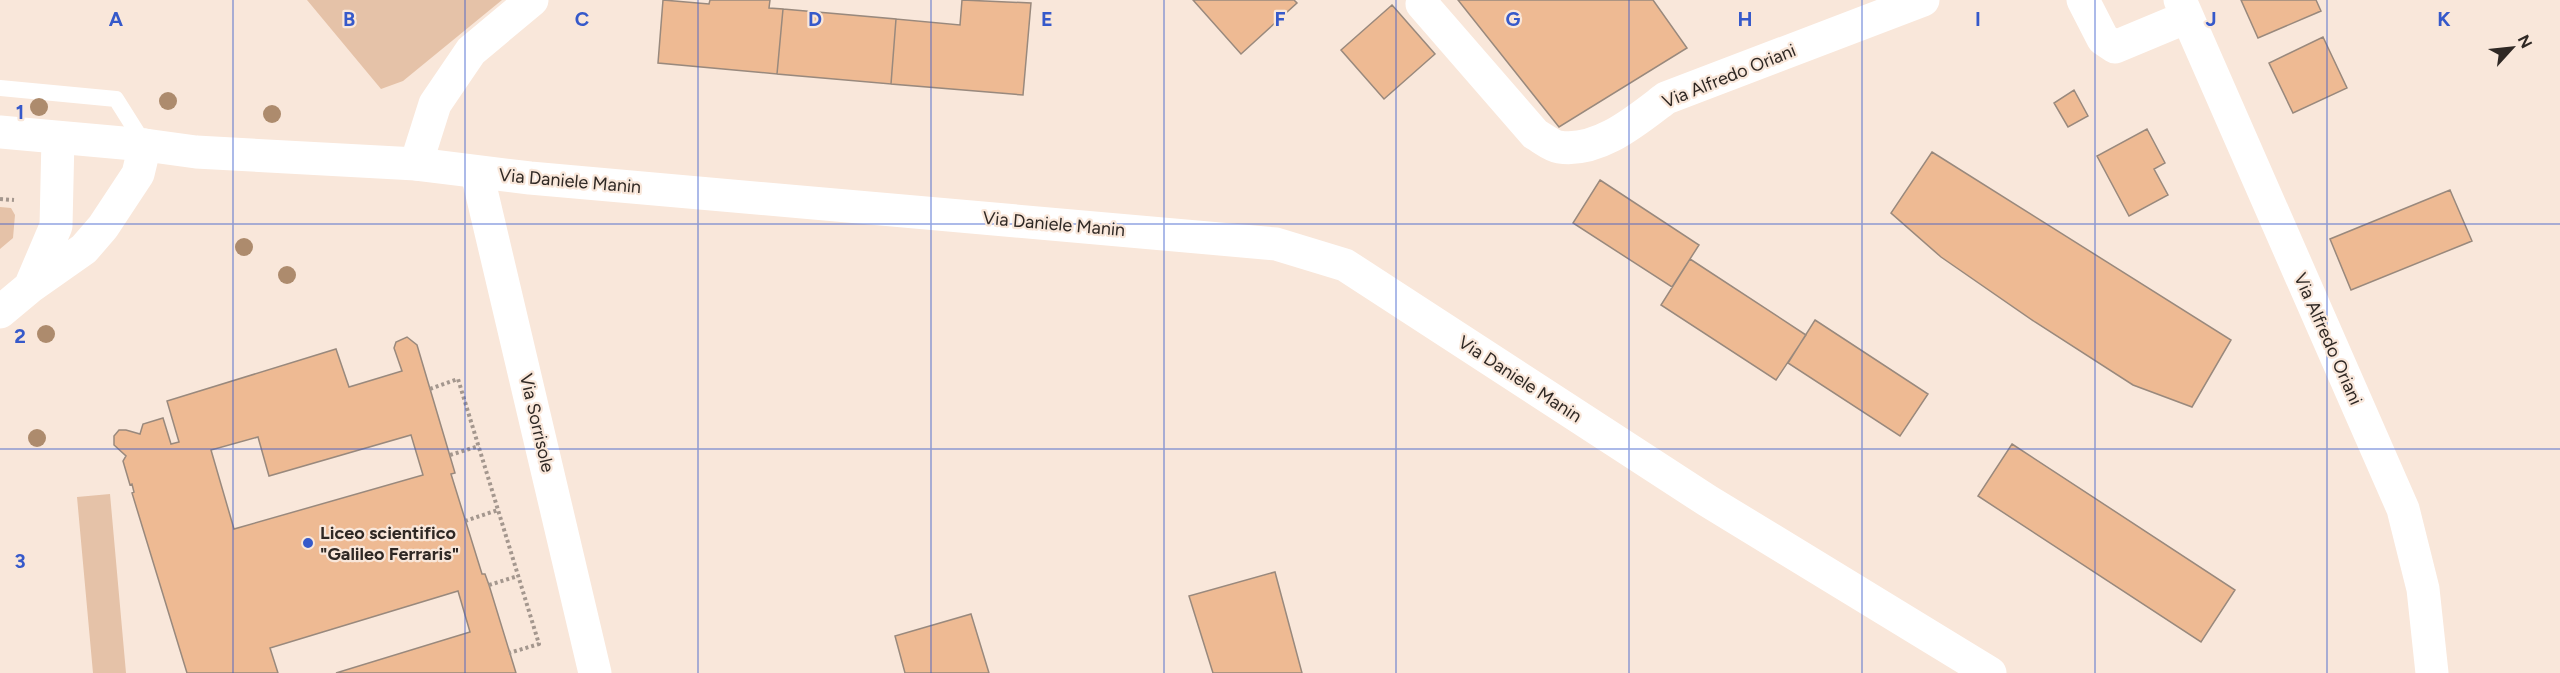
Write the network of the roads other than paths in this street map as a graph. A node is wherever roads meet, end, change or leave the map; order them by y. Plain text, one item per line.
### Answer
1 (532, 0) edge
2 (1923, 0) edge
3 (2083, 0) edge
4 (1422, 4) dead end
5 (2183, 8) edge
6 (0, 88) edge
7 (0, 132) edge
8 (58, 138) junction
9 (145, 145) junction
10 (416, 164) junction
11 (477, 173) junction
12 (30, 287) junction
13 (0, 312) edge
14 (2430, 669) edge
15 (596, 673) edge
16 (1990, 673) edge

1 - 10 street
2 - 4 street, Via Alfredo Oriani
3 - 5 street, Via Alfredo Oriani
5 - 14 street, Via Alfredo Oriani
6 - 9 lane
7 - 8 street, Via Daniele Manin
8 - 9 street, Via Daniele Manin
8 - 12 street
9 - 10 street, Via Daniele Manin
9 - 12 street
10 - 11 street, Via Daniele Manin
11 - 15 street, Via Sorrisole
11 - 16 street, Via Daniele Manin
12 - 13 street

